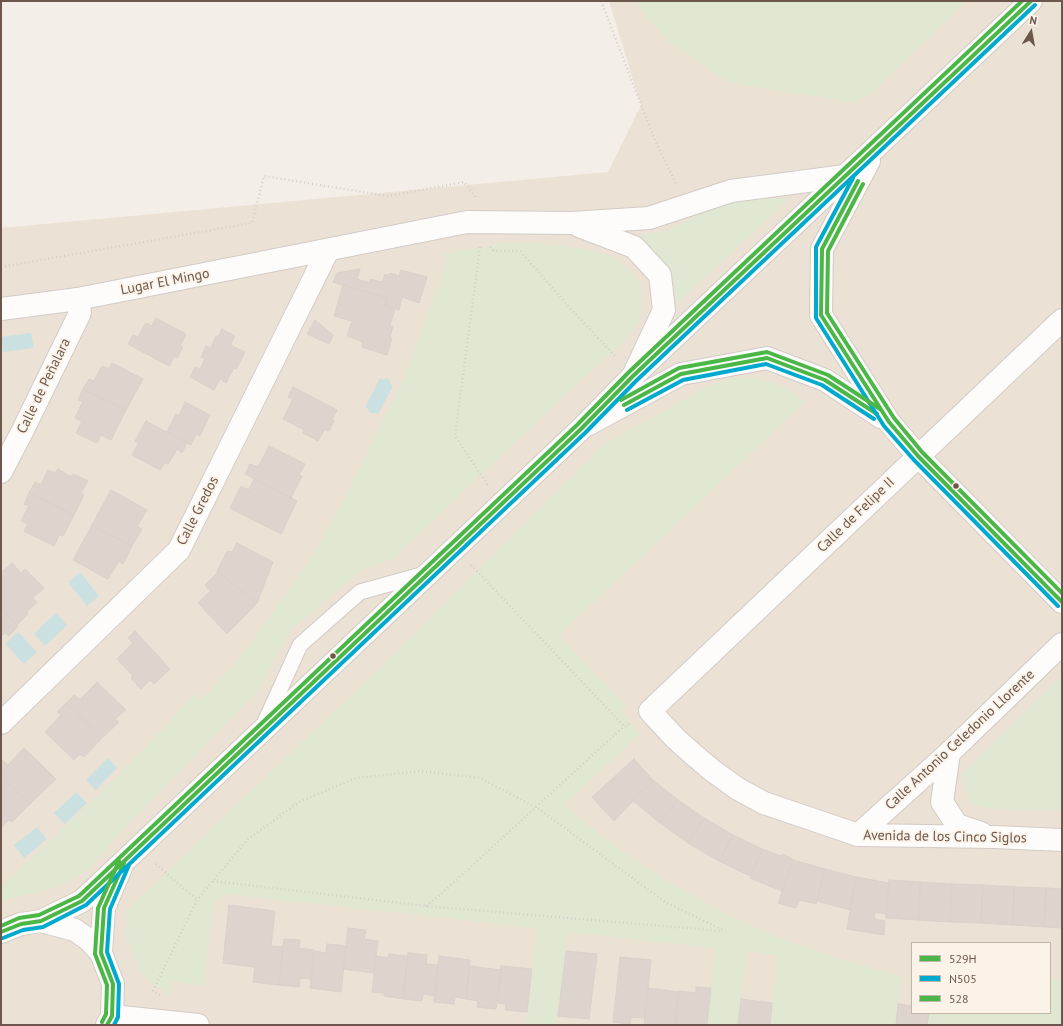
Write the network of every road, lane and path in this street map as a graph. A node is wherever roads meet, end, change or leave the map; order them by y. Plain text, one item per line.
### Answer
1 (601, 1) edge
2 (1031, 1) edge
3 (877, 146) junction
4 (845, 176) junction
5 (687, 206) junction
6 (572, 223) junction
7 (480, 245) dead end
8 (328, 250) junction
9 (78, 299) junction
10 (1, 309) edge
11 (1062, 320) edge
12 (633, 376) junction
13 (889, 422) junction
14 (581, 429) junction
15 (11, 433) edge
16 (918, 456) junction
17 (1, 472) edge
18 (482, 489) dead end
19 (467, 561) dead end
20 (428, 573) junction
21 (1062, 602) edge
22 (1062, 644) edge
23 (650, 711) junction
24 (1, 723) edge
25 (625, 727) junction
26 (260, 732) junction
27 (949, 753) junction
28 (536, 807) junction
29 (858, 835) junction
30 (995, 837) junction
31 (1062, 840) edge
32 (131, 854) junction
33 (213, 881) junction
34 (197, 900) junction
35 (426, 906) junction
36 (40, 921) junction
37 (1, 932) edge
38 (101, 954) junction
39 (109, 1020) edge
40 (189, 1024) edge

1 - 5 path
2 - 3 street
3 - 4 street
3 - 13 street
4 - 5 street, Lugar El Mingo
4 - 12 street
5 - 6 street, Lugar El Mingo
6 - 8 street, Lugar El Mingo
6 - 12 street
7 - 18 path
8 - 9 street, Lugar El Mingo
8 - 24 street, Calle Gredos
9 - 10 street, Lugar El Mingo
9 - 15 street, Calle de Peñalara
11 - 16 street, Calle de Felipe II
12 - 14 street
13 - 14 street
13 - 16 street
14 - 20 street
15 - 17 street, Calle de Peñalara
16 - 21 street
16 - 23 street, Calle de Felipe II
19 - 25 path
20 - 26 street
20 - 26 lane
22 - 27 street, Calle Antonio Celedonio Llorente
23 - 25 path
23 - 29 street, Avenida de los Cinco Siglos
25 - 28 path
26 - 32 street
27 - 29 street, Calle Antonio Celedonio Llorente
27 - 30 street
28 - 33 path
28 - 35 path
28 - 35 path
29 - 30 street, Avenida de los Cinco Siglos
30 - 31 street, Avenida de los Cinco Siglos
32 - 34 path
32 - 36 street
32 - 38 street
33 - 34 path
33 - 35 path
34 - 40 path
36 - 37 street
36 - 38 street
38 - 39 street
39 - 40 street

